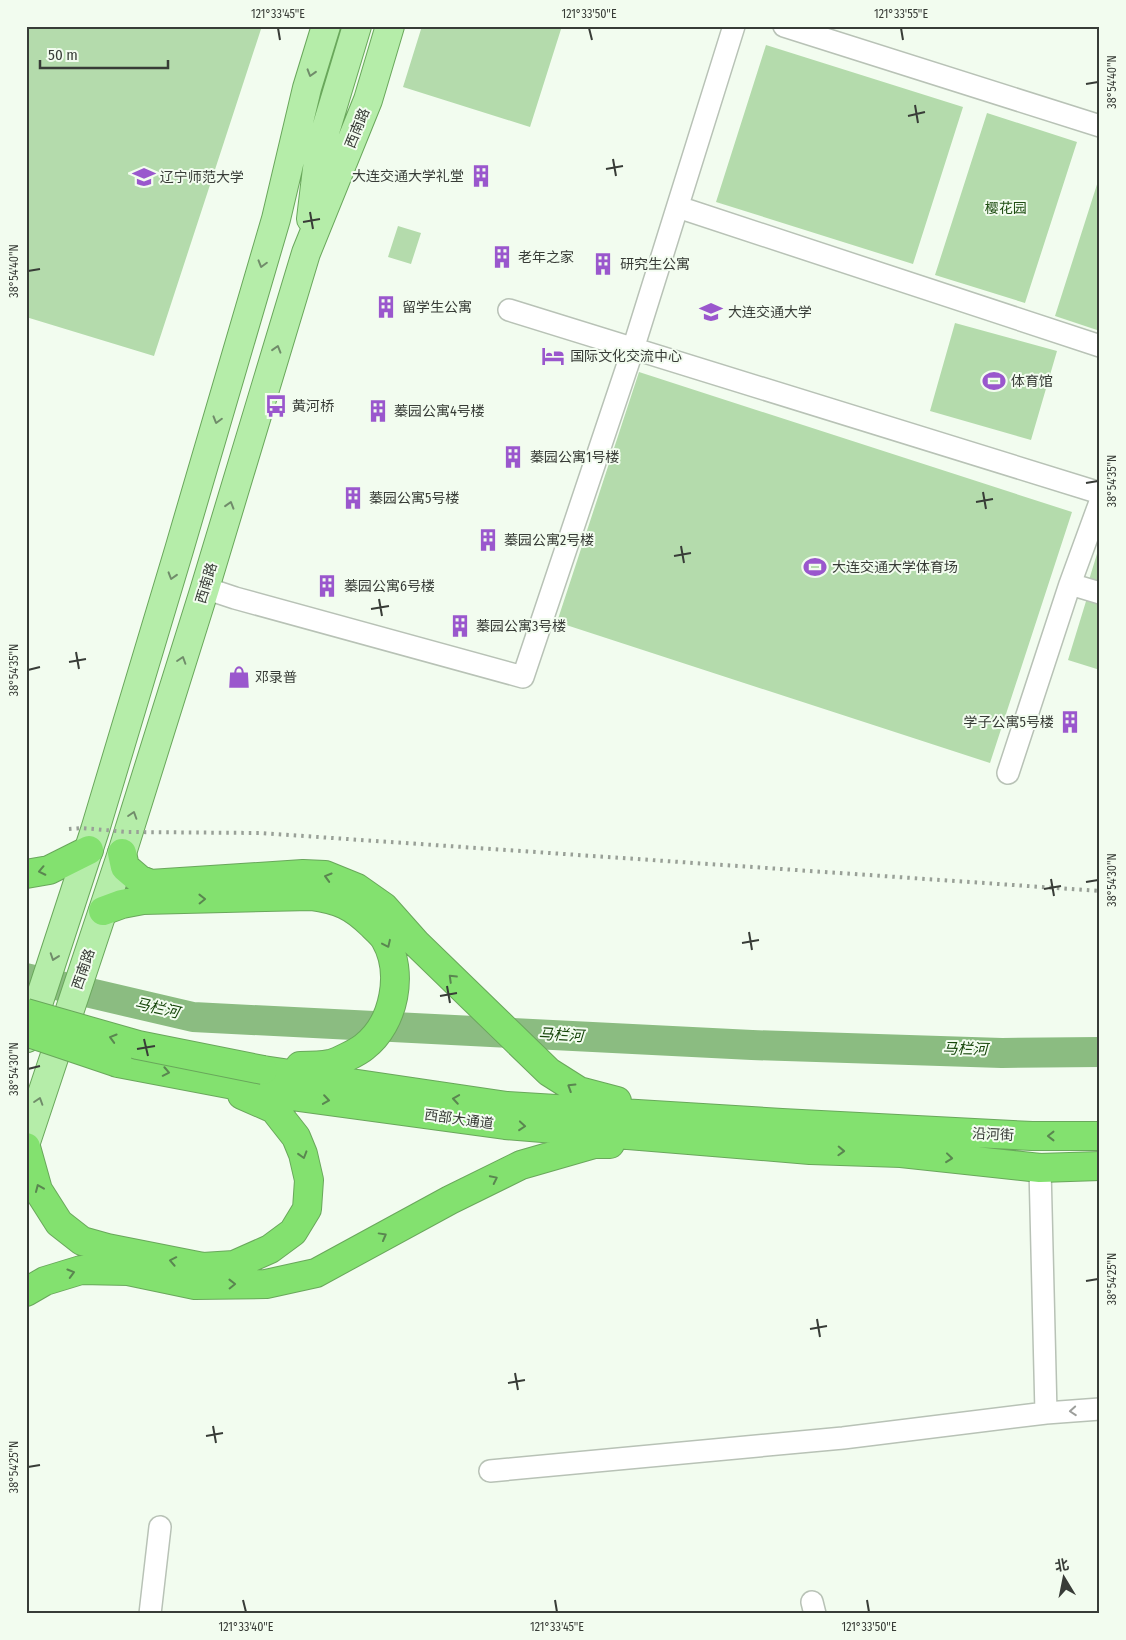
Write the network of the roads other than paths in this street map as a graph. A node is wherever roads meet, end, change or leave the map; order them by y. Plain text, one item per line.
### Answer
1 (326, 26) edge
2 (357, 26) edge
3 (390, 26) edge
4 (734, 26) edge
5 (784, 26) edge
6 (1100, 126) edge
7 (319, 152) junction
8 (678, 207) junction
9 (270, 238) junction
10 (306, 254) junction
11 (509, 310) dead end
12 (1100, 346) edge
13 (633, 349) junction
14 (1100, 493) edge
15 (1100, 502) edge
16 (1070, 584) junction
17 (205, 588) junction
18 (1100, 593) edge
19 (1008, 773) dead end
20 (89, 850) junction
21 (122, 853) junction
22 (26, 874) edge
23 (101, 917) junction
24 (26, 1013) edge
25 (26, 1032) edge
26 (26, 1039) edge
27 (26, 1046) edge
28 (118, 1063) junction
29 (263, 1070) junction
30 (199, 1078) junction
31 (782, 1123) junction
32 (887, 1128) joint
33 (1100, 1136) edge
34 (26, 1142) edge
35 (26, 1147) edge
36 (810, 1150) junction
37 (901, 1153) joint
38 (1100, 1166) edge
39 (1040, 1168) junction
40 (26, 1292) edge
41 (1100, 1409) edge
42 (1046, 1413) junction
43 (490, 1471) dead end
44 (160, 1527) dead end
45 (150, 1614) edge

1 -> 9 main road
2 - 7 main road, 西南路
3 - 10 main road, 西南路
4 - 8 street
5 - 6 street
7 - 9 main road
7 - 10 main road
8 - 12 street
8 - 13 street
9 -> 20 main road
17 -> 10 main road, 西南路
11 - 13 street
13 - 14 street
13 - 17 street
15 - 16 street
16 - 18 street
16 - 19 street
21 -> 17 main road, 西南路
20 -> 22 highway
20 -> 26 main road, bridge
21 - 23 main road, 西南路
31 -> 21 highway
23 -> 29 highway
34 -> 23 main road, 西南路, bridge
29 -> 24 highway, 西部大通道, bridge
25 - 28 highway, 西部大通道, bridge
27 - 28 highway, bridge
28 -> 30 highway, 西部大通道
31 -> 29 highway, 西部大通道
30 -> 35 highway
30 -> 36 highway, 西部大通道
31 - 32 highway, 西部大通道
33 -> 32 highway, 沿河街
36 -> 37 highway, 西部大通道
40 -> 36 highway
37 -> 39 highway, 沿河街
38 - 39 highway, 沿河街
39 - 42 street
41 -> 42 street
42 - 43 street
44 - 45 street

